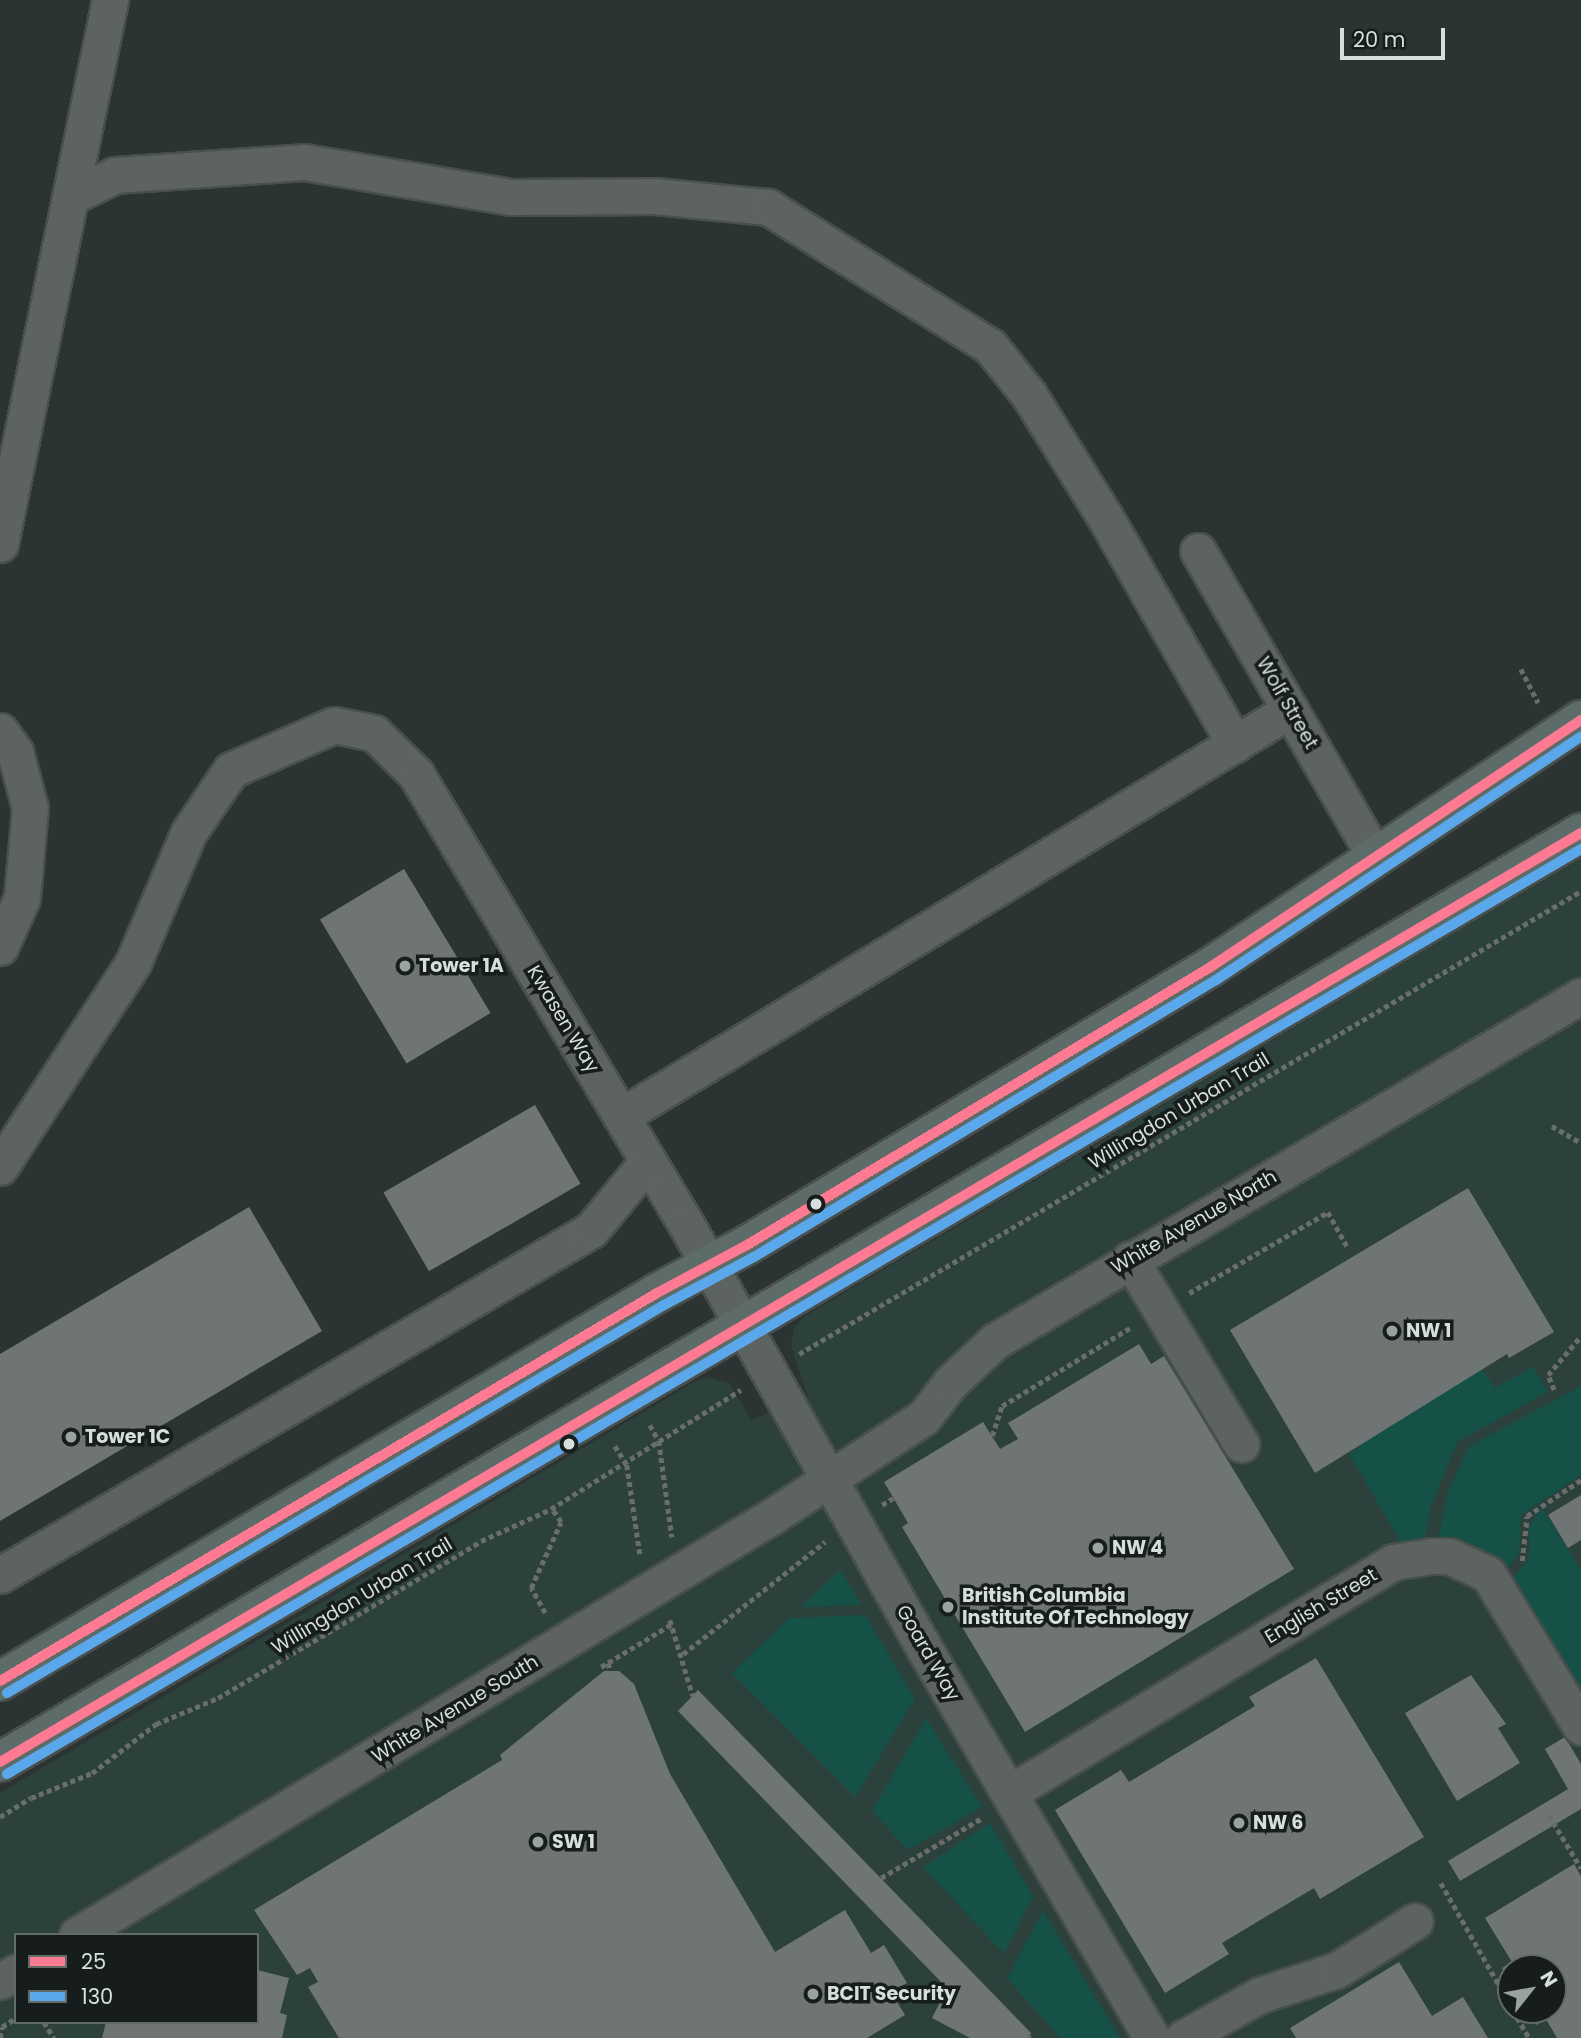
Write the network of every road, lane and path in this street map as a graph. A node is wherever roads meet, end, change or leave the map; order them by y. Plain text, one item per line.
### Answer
1 (110, 0) edge
2 (71, 197) junction
3 (0, 544) edge
4 (1198, 551) dead end
5 (1290, 710) junction
6 (1581, 720) edge
7 (0, 731) edge
8 (1235, 744) junction
9 (1581, 833) edge
10 (1375, 856) junction
11 (1581, 891) edge
12 (0, 947) edge
13 (1581, 996) edge
14 (621, 1116) junction
15 (1552, 1126) dead end
16 (1581, 1143) edge
17 (648, 1161) junction
18 (0, 1167) edge
19 (1130, 1259) junction
20 (709, 1265) junction
21 (741, 1324) junction
22 (1581, 1336) edge
23 (793, 1358) dead end
24 (1554, 1390) dead end
25 (736, 1392) dead end
26 (650, 1425) dead end
27 (659, 1441) junction
28 (1241, 1444) dead end
29 (615, 1446) dead end
30 (627, 1465) junction
31 (830, 1478) junction
32 (1581, 1480) edge
33 (893, 1498) dead end
34 (551, 1509) junction
35 (855, 1522) junction
36 (662, 1547) dead end
37 (651, 1553) dead end
38 (0, 1575) edge
39 (1497, 1585) junction
40 (546, 1615) dead end
41 (683, 1654) junction
42 (608, 1663) junction
43 (601, 1667) dead end
44 (611, 1670) dead end
45 (0, 1681) edge
46 (693, 1696) dead end
47 (1581, 1727) edge
48 (0, 1762) edge
49 (1011, 1796) junction
50 (1549, 1815) dead end
51 (0, 1817) edge
52 (1581, 1868) edge
53 (881, 1878) dead end
54 (1441, 1883) dead end
55 (1415, 1921) dead end
56 (80, 1933) edge
57 (1497, 1982) edge
58 (14, 2019) edge
59 (0, 2038) edge
60 (1152, 2038) edge
61 (1183, 2038) edge

1 - 2 street
2 - 3 street
2 - 8 street
4 - 5 street, Wolf Street
5 - 8 street
5 - 10 street, Wolf Street
6 - 10 main road
7 - 12 street
8 - 14 street
9 - 21 main road
10 - 20 main road
11 - 23 path, Willingdon Urban Trail
13 - 19 street, White Avenue North
14 - 17 street, Kwasen Way
14 - 18 street, Kwasen Way
15 - 16 path
17 - 20 street, Kwasen Way
17 - 38 street
19 - 28 street
19 - 31 street, White Avenue North
20 - 21 street, Goard Way
20 - 45 main road
21 - 31 street, Goard Way
21 - 48 main road
22 - 24 path
25 - 27 path, Willingdon Urban Trail
26 - 27 path
27 - 30 path, Willingdon Urban Trail
27 - 36 path
29 - 30 path
30 - 34 path, Willingdon Urban Trail
30 - 37 path
31 - 35 street, Goard Way
31 - 56 street, White Avenue South
32 - 39 path
33 - 35 path
34 - 40 path
34 - 51 path, Willingdon Urban Trail
35 - 41 path
35 - 49 street, Goard Way
39 - 47 street, English Street
39 - 49 street, English Street
41 - 42 path
41 - 46 path
42 - 43 path
42 - 44 path
49 - 53 path
49 - 60 street, Goard Way
50 - 52 path
54 - 57 path
55 - 61 street
58 - 59 path

